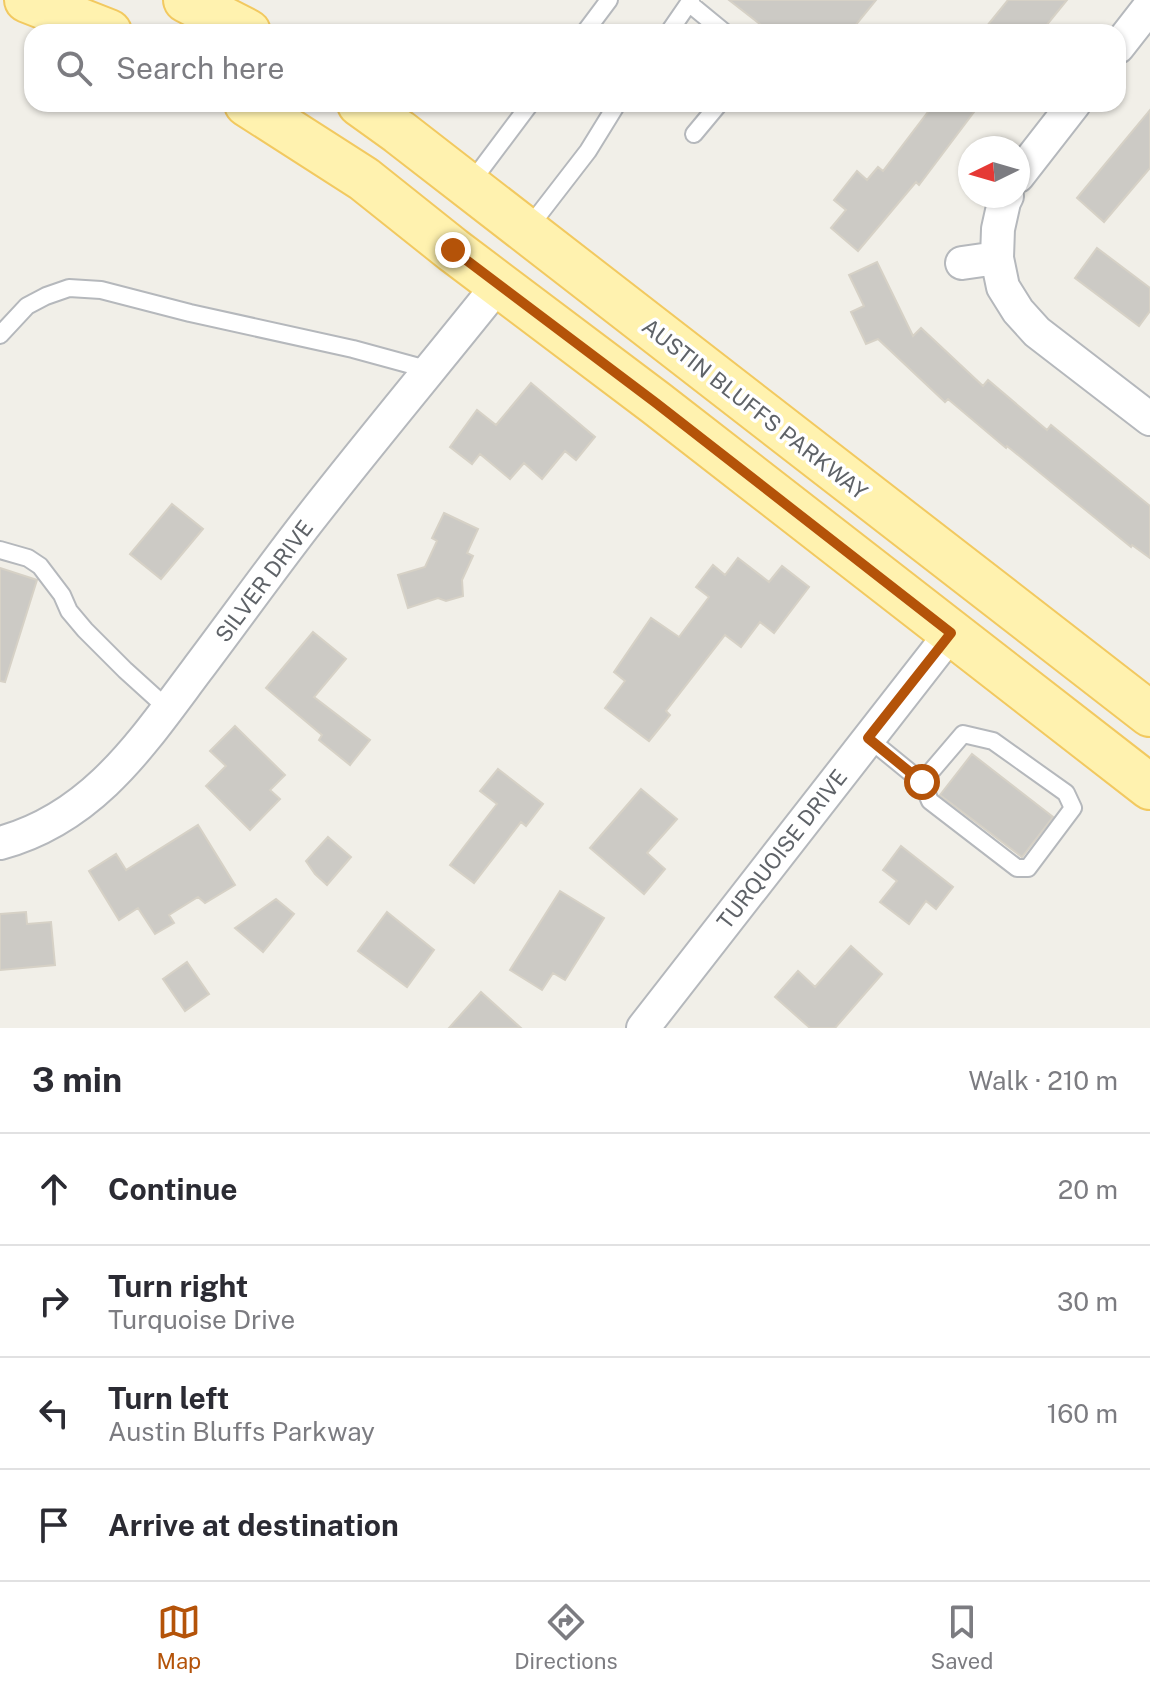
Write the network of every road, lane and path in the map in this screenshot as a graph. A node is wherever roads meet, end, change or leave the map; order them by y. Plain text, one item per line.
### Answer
1 (27, 0) edge
2 (186, 0) edge
3 (609, 0) edge
4 (690, 2) edge
5 (1150, 6) edge
6 (88, 24) edge
7 (232, 24) edge
8 (591, 24) edge
9 (675, 24) edge
10 (715, 24) edge
11 (1126, 37) edge
12 (259, 112) edge
13 (371, 112) edge
14 (524, 112) edge
15 (612, 112) edge
16 (712, 112) edge
17 (1068, 112) edge
18 (694, 134) dead end
19 (1030, 161) edge
20 (469, 186) junction
21 (1003, 208) edge
22 (415, 220) junction
23 (526, 231) junction
24 (997, 258) junction
25 (962, 263) dead end
26 (499, 284) junction
27 (0, 335) edge
28 (430, 370) junction
29 (1150, 419) edge
30 (0, 550) edge
31 (951, 633) junction
32 (168, 709) junction
33 (1150, 714) edge
34 (868, 738) junction
35 (922, 782) junction
36 (1150, 787) edge
37 (0, 843) edge
38 (643, 1028) edge

1 - 6 main road
2 - 7 main road
3 - 8 lane
4 - 9 lane
4 - 10 lane
5 - 11 street
12 - 22 main road
13 - 20 main road, AUSTIN BLUFFS PARKWAY
14 - 20 lane
15 - 23 lane
16 - 18 lane
17 - 19 street
20 - 23 main road, AUSTIN BLUFFS PARKWAY
21 - 24 street
22 - 23 main road
22 - 26 main road
23 - 33 main road, AUSTIN BLUFFS PARKWAY
24 - 25 street
24 - 29 street
26 - 28 street, SILVER DRIVE
26 - 31 main road
27 - 28 lane
28 - 32 street, SILVER DRIVE
30 - 32 lane
31 - 34 street, TURQUOISE DRIVE
31 - 36 main road
32 - 37 street, SILVER DRIVE
34 - 35 lane
34 - 38 street, TURQUOISE DRIVE
35 - 35 lane

